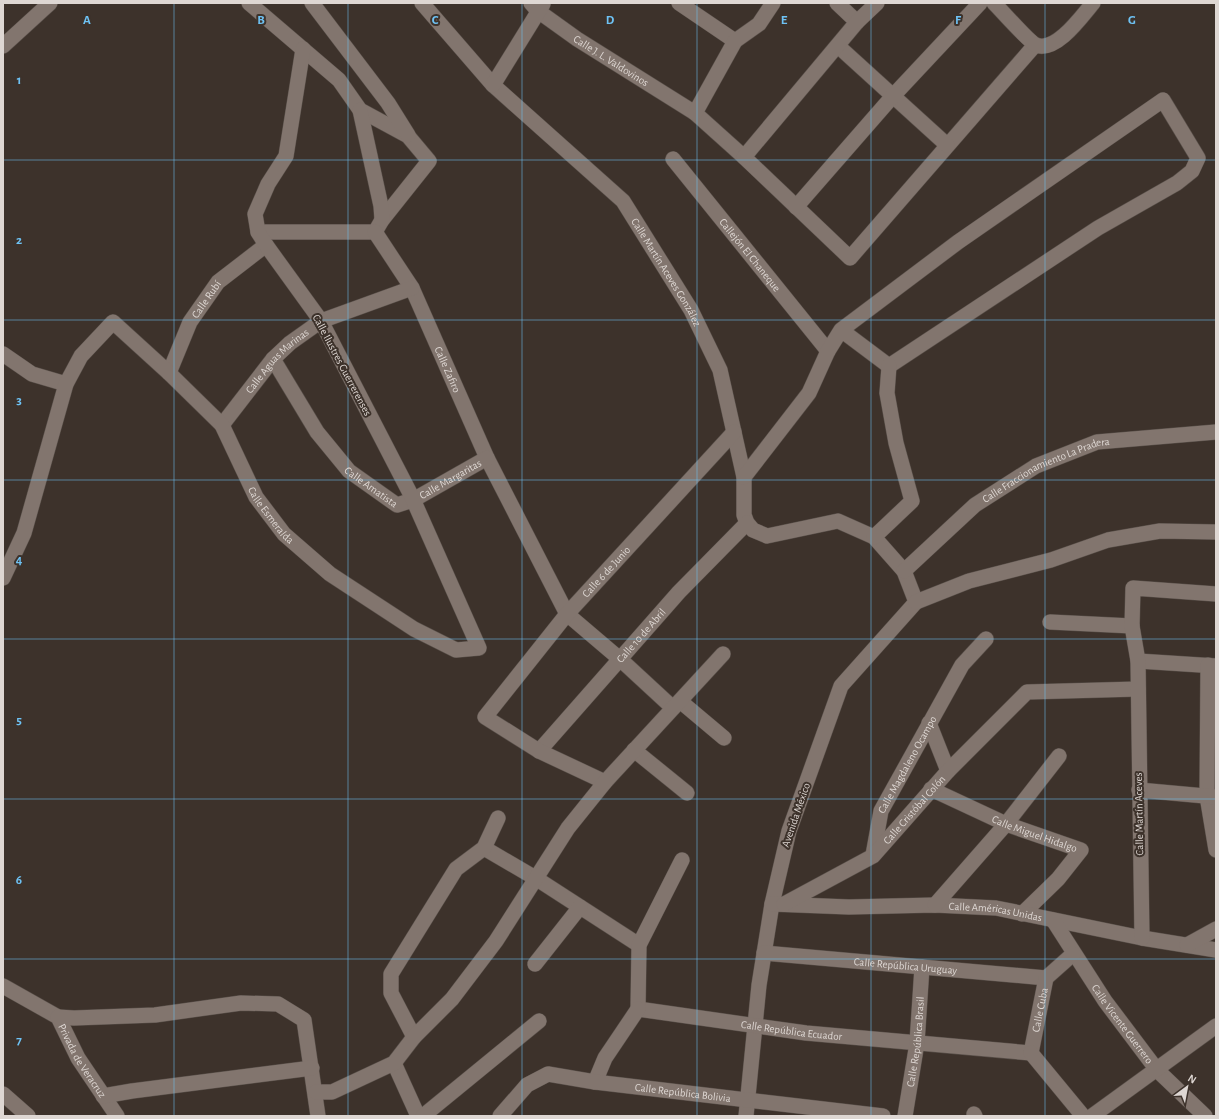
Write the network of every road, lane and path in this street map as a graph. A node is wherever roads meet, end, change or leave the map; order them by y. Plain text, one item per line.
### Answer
1 (50, 3) edge
2 (250, 3) edge
3 (312, 3) edge
4 (422, 3) edge
5 (679, 3) edge
6 (773, 3) edge
7 (837, 3) edge
8 (876, 3) edge
9 (980, 3) edge
10 (994, 3) edge
11 (1093, 3) edge
12 (537, 6) edge
13 (857, 22) junction
14 (735, 42) junction
15 (1035, 45) junction
16 (3, 46) edge
17 (838, 46) junction
18 (303, 49) junction
19 (493, 85) junction
20 (892, 97) junction
21 (360, 110) junction
22 (695, 114) junction
23 (408, 136) junction
24 (947, 145) junction
25 (744, 157) junction
26 (673, 159) dead end
27 (796, 207) junction
28 (378, 226) junction
29 (258, 232) junction
30 (266, 245) junction
31 (412, 288) junction
32 (321, 321) junction
33 (841, 330) junction
34 (828, 351) junction
35 (3, 354) edge
36 (273, 359) junction
37 (888, 366) junction
38 (169, 373) junction
39 (66, 384) junction
40 (222, 425) junction
41 (734, 432) junction
42 (1216, 432) edge
43 (487, 458) junction
44 (744, 477) junction
45 (413, 500) junction
46 (747, 524) junction
47 (1216, 532) edge
48 (874, 537) junction
49 (904, 571) junction
50 (3, 578) edge
51 (1216, 594) edge
52 (916, 602) junction
53 (567, 614) junction
54 (1050, 622) dead end
55 (1132, 626) junction
56 (986, 639) dead end
57 (479, 648) joint
58 (723, 654) dead end
59 (621, 660) junction
60 (1138, 661) junction
61 (1212, 666) edge
62 (1138, 689) junction
63 (676, 704) junction
64 (929, 723) junction
65 (724, 738) dead end
66 (634, 750) junction
67 (539, 751) junction
68 (1059, 756) dead end
69 (948, 771) junction
70 (605, 782) junction
71 (932, 789) junction
72 (1139, 790) junction
73 (687, 793) dead end
74 (1211, 797) edge
75 (498, 818) dead end
76 (1006, 824) junction
77 (484, 848) junction
78 (1216, 850) edge
79 (873, 856) junction
80 (682, 860) dead end
81 (537, 879) junction
82 (778, 904) junction
83 (935, 905) junction
84 (580, 908) junction
85 (1022, 914) junction
86 (1053, 920) junction
87 (1216, 929) edge
88 (1142, 938) junction
89 (640, 945) junction
90 (1187, 945) junction
91 (1216, 950) edge
92 (764, 953) junction
93 (1073, 954) junction
94 (535, 964) dead end
95 (922, 966) junction
96 (1046, 978) junction
97 (3, 987) edge
98 (638, 1009) junction
99 (58, 1017) junction
100 (539, 1021) dead end
101 (1216, 1026) edge
102 (754, 1027) junction
103 (414, 1037) junction
104 (917, 1043) junction
105 (1031, 1053) junction
106 (394, 1063) junction
107 (312, 1068) junction
108 (1157, 1070) junction
109 (595, 1082) junction
110 (316, 1092) junction
111 (3, 1094) edge
112 (103, 1096) junction
113 (748, 1100) junction
114 (28, 1116) edge
115 (117, 1116) edge
116 (318, 1116) edge
117 (418, 1116) edge
118 (423, 1116) edge
119 (500, 1116) edge
120 (746, 1116) edge
121 (883, 1116) edge
122 (905, 1116) edge
123 (1083, 1116) edge
124 (1092, 1116) edge
125 (1205, 1116) edge

1 - 16 street
2 - 18 street
3 - 23 street
4 - 19 street, Calle Martín Aceves González
5 - 14 street
6 - 14 street
7 - 13 street
8 - 13 street
9 - 20 street
10 - 15 street
11 - 15 street
12 - 19 street
12 - 22 street, Calle J. L. Valdovinos
13 - 17 street
14 - 22 street
15 - 24 street
17 - 20 street
17 - 25 street
18 - 21 street
18 - 29 street, Calle Ilustres Guerrerenses
19 - 41 street, Calle Martín Aceves González
20 - 24 street
20 - 27 street
21 - 23 street
21 - 28 street
22 - 25 street, Calle J. L. Valdovinos
23 - 28 street
24 - 27 street, Calle J. L. Valdovinos
25 - 27 street, Calle J. L. Valdovinos
26 - 34 street, Callejón El Chaneque
28 - 29 street
28 - 31 street, Calle Zafiro
29 - 30 street, Calle Ilustres Guerrerenses
30 - 32 street, Calle Ilustres Guerrerenses
30 - 38 street, Calle Rubí
31 - 32 street, Calle Aguas Marinas
31 - 43 street, Calle Zafiro
32 - 36 street, Calle Aguas Marinas
32 - 45 street, Calle Ilustres Guerrerenses
33 - 34 street
33 - 37 street
33 - 37 street
34 - 44 street
35 - 39 street
36 - 40 street, Calle Aguas Marinas
36 - 45 street, Calle Amatista
37 - 48 street
38 - 39 street, Calle Esmeralda
38 - 40 street, Calle Esmeralda
39 - 50 street
40 - 57 street, Calle Esmeralda
41 - 44 street, Calle Martín Aceves González
41 - 53 street, Calle 6 de Junio
42 - 49 street, Calle Fraccionamiento La Pradera
43 - 45 street, Calle Margaritas
43 - 53 street, Calle Zafiro
44 - 46 street, Calle Martín Aceves González
45 - 57 street, Calle Amatista
46 - 48 street
46 - 59 street, Calle 10 de Abril
47 - 52 street
48 - 49 street
49 - 52 street
51 - 55 street, Calle Martín Aceves
52 - 82 street, Avenida México
53 - 59 street
53 - 67 street, Calle 6 de Junio
54 - 55 street
55 - 60 street, Calle Martín Aceves
56 - 64 street
58 - 63 street
59 - 63 street
59 - 67 street, Calle 10 de Abril
60 - 61 street
60 - 62 street, Calle Martín Aceves
61 - 74 street
62 - 69 street, Calle Cristóbal Colón
62 - 72 street, Calle Martín Aceves
63 - 65 street
63 - 66 street
64 - 69 street, Calle Magdaleno Ocampo
64 - 79 street, Calle Magdaleno Ocampo
66 - 70 street
66 - 73 street
67 - 70 street
68 - 76 street
69 - 71 street, Calle Cristóbal Colón
70 - 81 street
71 - 76 street, Calle Miguel Hidalgo
71 - 79 street, Calle Cristóbal Colón
72 - 74 street
72 - 88 street, Calle Martín Aceves
74 - 78 street
75 - 77 street
76 - 83 street
76 - 85 street, Calle Miguel Hidalgo
77 - 81 street
77 - 103 street
79 - 82 street, Calle Cristóbal Colón
80 - 89 street
81 - 84 street
81 - 103 street
82 - 83 street, Calle Américas Unidas
82 - 92 street, Avenida México
83 - 85 street, Calle Américas Unidas
84 - 89 street
84 - 94 street
85 - 86 street, Calle Américas Unidas
86 - 88 street, Calle Américas Unidas
86 - 93 street, Calle Vicente Guerrero
87 - 90 street
88 - 90 street, Calle Américas Unidas
89 - 98 street
90 - 91 street, Calle Américas Unidas
92 - 95 street, Calle República Uruguay
92 - 102 street, Avenida México
93 - 96 street, Calle Cuba
93 - 108 street, Calle Vicente Guerrero
95 - 96 street, Calle República Uruguay
95 - 104 street, Calle República Brasil
96 - 105 street, Calle Cuba
97 - 99 street, Privada de Veracruz
98 - 102 street, Calle República Ecuador
98 - 109 street
99 - 107 street
99 - 112 street, Privada de Veracruz
100 - 118 street
101 - 108 street
102 - 104 street, Calle República Ecuador
102 - 113 street, Avenida México
103 - 106 street
104 - 105 street, Calle República Ecuador
104 - 122 street, Calle República Brasil
105 - 123 street
106 - 110 street
106 - 117 street
107 - 110 street
107 - 112 street
108 - 124 street
108 - 125 street, Calle Vicente Guerrero
109 - 113 street, Calle República Bolivia
109 - 119 street, Calle República Bolivia
110 - 116 street
111 - 114 street
112 - 115 street, Privada de Veracruz
113 - 120 street, Avenida México
113 - 121 street, Calle República Bolivia

